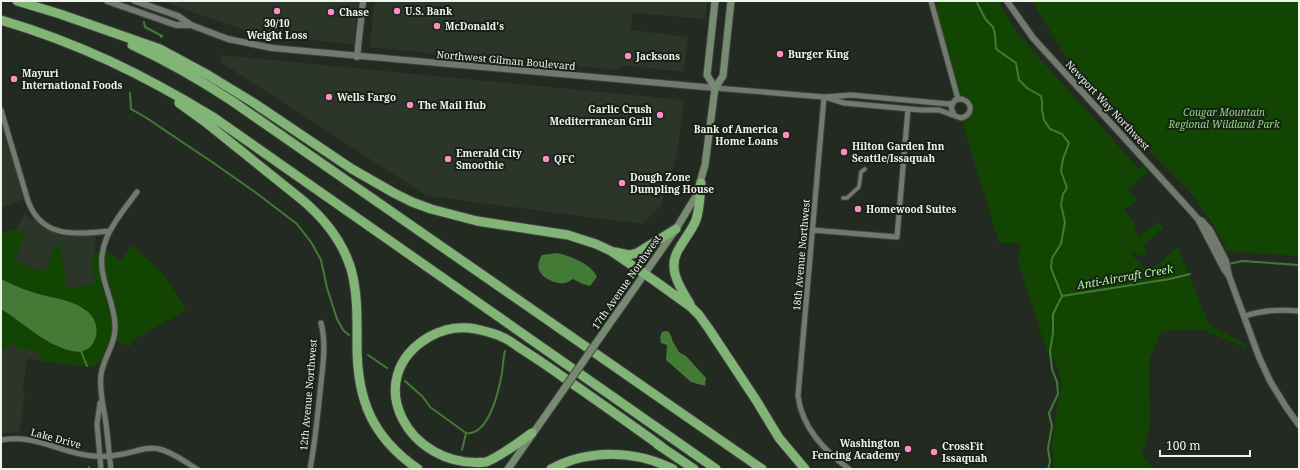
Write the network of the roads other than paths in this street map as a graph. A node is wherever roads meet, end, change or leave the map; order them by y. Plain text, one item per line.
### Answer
1 (17, 1) edge
2 (107, 1) edge
3 (135, 1) edge
4 (362, 1) edge
5 (715, 1) edge
6 (731, 1) edge
7 (931, 1) edge
8 (1007, 1) edge
9 (60, 14) junction
10 (1, 20) edge
11 (191, 25) junction
12 (357, 57) junction
13 (140, 75) junction
14 (715, 88) junction
15 (824, 97) junction
16 (958, 99) junction
17 (953, 103) junction
18 (908, 109) junction
19 (1, 110) edge
20 (954, 115) junction
21 (864, 169) dead end
22 (701, 183) junction
23 (137, 192) dead end
24 (843, 198) dead end
25 (676, 229) junction
26 (812, 230) junction
27 (109, 231) junction
28 (611, 251) junction
29 (645, 274) junction
30 (691, 307) junction
31 (1299, 311) edge
32 (1245, 316) junction
33 (321, 323) dead end
34 (101, 400) junction
35 (1299, 425) edge
36 (532, 433) junction
37 (1, 440) edge
38 (100, 456) junction
39 (109, 456) junction
40 (101, 469) edge
41 (111, 469) edge
42 (197, 469) edge
43 (310, 469) edge
44 (418, 469) edge
45 (508, 469) edge
46 (551, 469) edge
47 (673, 469) edge
48 (694, 469) edge
49 (716, 469) edge
50 (762, 469) edge
51 (805, 469) edge
52 (849, 469) edge

1 - 9 highway
2 - 11 street, Northwest Gilman Boulevard
3 - 11 street, Northwest Gilman Boulevard
4 - 12 street
5 - 14 main road, 17th Avenue Northwest
6 - 14 main road, 17th Avenue Northwest
7 - 16 street
8 - 32 street, Newport Way Northwest
9 - 28 highway
9 - 50 highway
10 - 13 highway
11 - 12 street, Northwest Gilman Boulevard
12 - 14 street, Northwest Gilman Boulevard
13 - 44 highway
13 - 49 highway
14 - 15 street, Northwest Gilman Boulevard
14 - 22 main road, 17th Avenue Northwest
15 - 17 street, Northwest Gilman Boulevard
15 - 18 street, Northwest Gilman Boulevard
15 - 26 street, 18th Avenue Northwest
16 - 17 street
16 - 20 street
17 - 20 street
18 - 20 street, Northwest Gilman Boulevard
18 - 26 street
19 - 27 street
21 - 24 street
22 - 25 main road, 17th Avenue Northwest
22 - 30 highway
23 - 27 street
25 - 28 highway
25 - 29 main road, 17th Avenue Northwest
26 - 52 street, 18th Avenue Northwest
27 - 34 street
28 - 29 highway
29 - 30 highway
29 - 36 main road, 17th Avenue Northwest, bridge
30 - 51 highway
31 - 32 street
32 - 35 street, Newport Way Northwest
33 - 43 street, 12th Avenue Northwest
34 - 38 street
34 - 39 street
36 - 45 main road, 17th Avenue Northwest
36 - 48 highway
37 - 38 street, Lake Drive
38 - 39 street, Lake Drive
38 - 40 street
39 - 41 street
39 - 42 street, Lake Drive
46 - 47 highway

